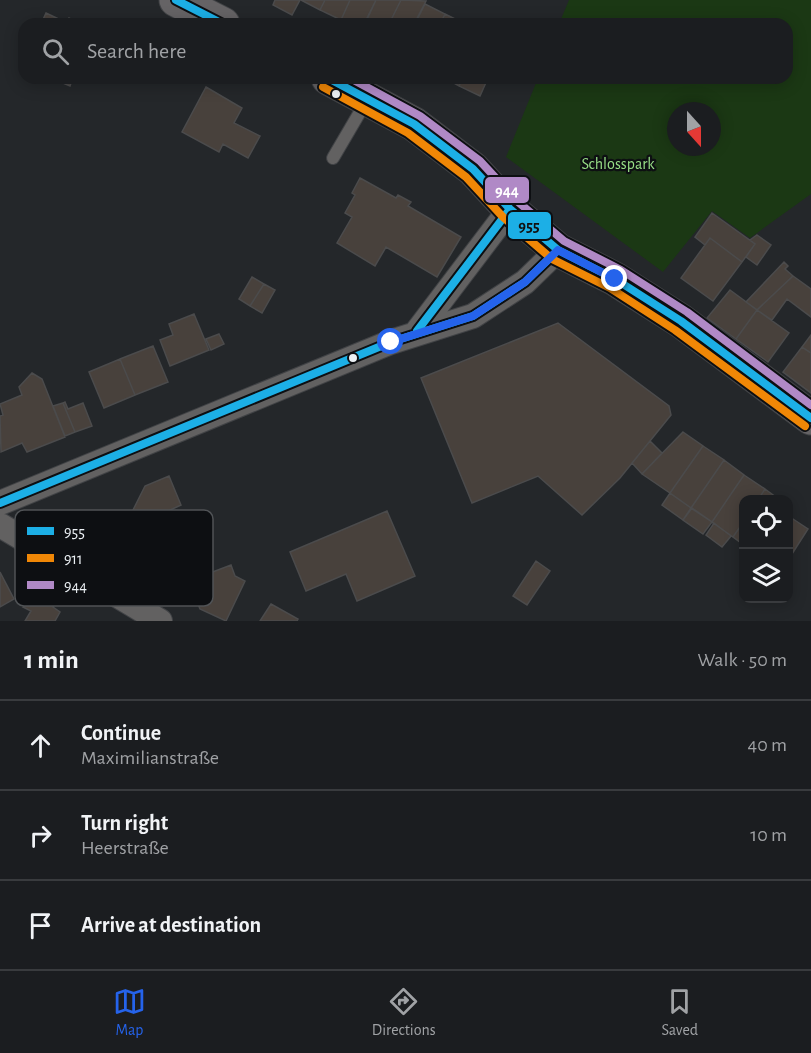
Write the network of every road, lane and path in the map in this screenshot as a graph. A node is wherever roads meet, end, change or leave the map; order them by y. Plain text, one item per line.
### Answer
1 (176, 0) edge
2 (211, 18) edge
3 (339, 84) edge
4 (367, 99) junction
5 (333, 158) dead end
6 (510, 209) junction
7 (558, 250) junction
8 (416, 333) junction
9 (811, 418) edge
10 (0, 503) edge
11 (0, 525) edge
12 (15, 534) edge
13 (135, 606) edge
14 (160, 621) edge

1 - 2 main road
3 - 4 main road
4 - 5 lane
4 - 6 main road
6 - 7 main road
6 - 8 street
7 - 8 street
7 - 9 main road
8 - 10 street
11 - 12 street
13 - 14 street

